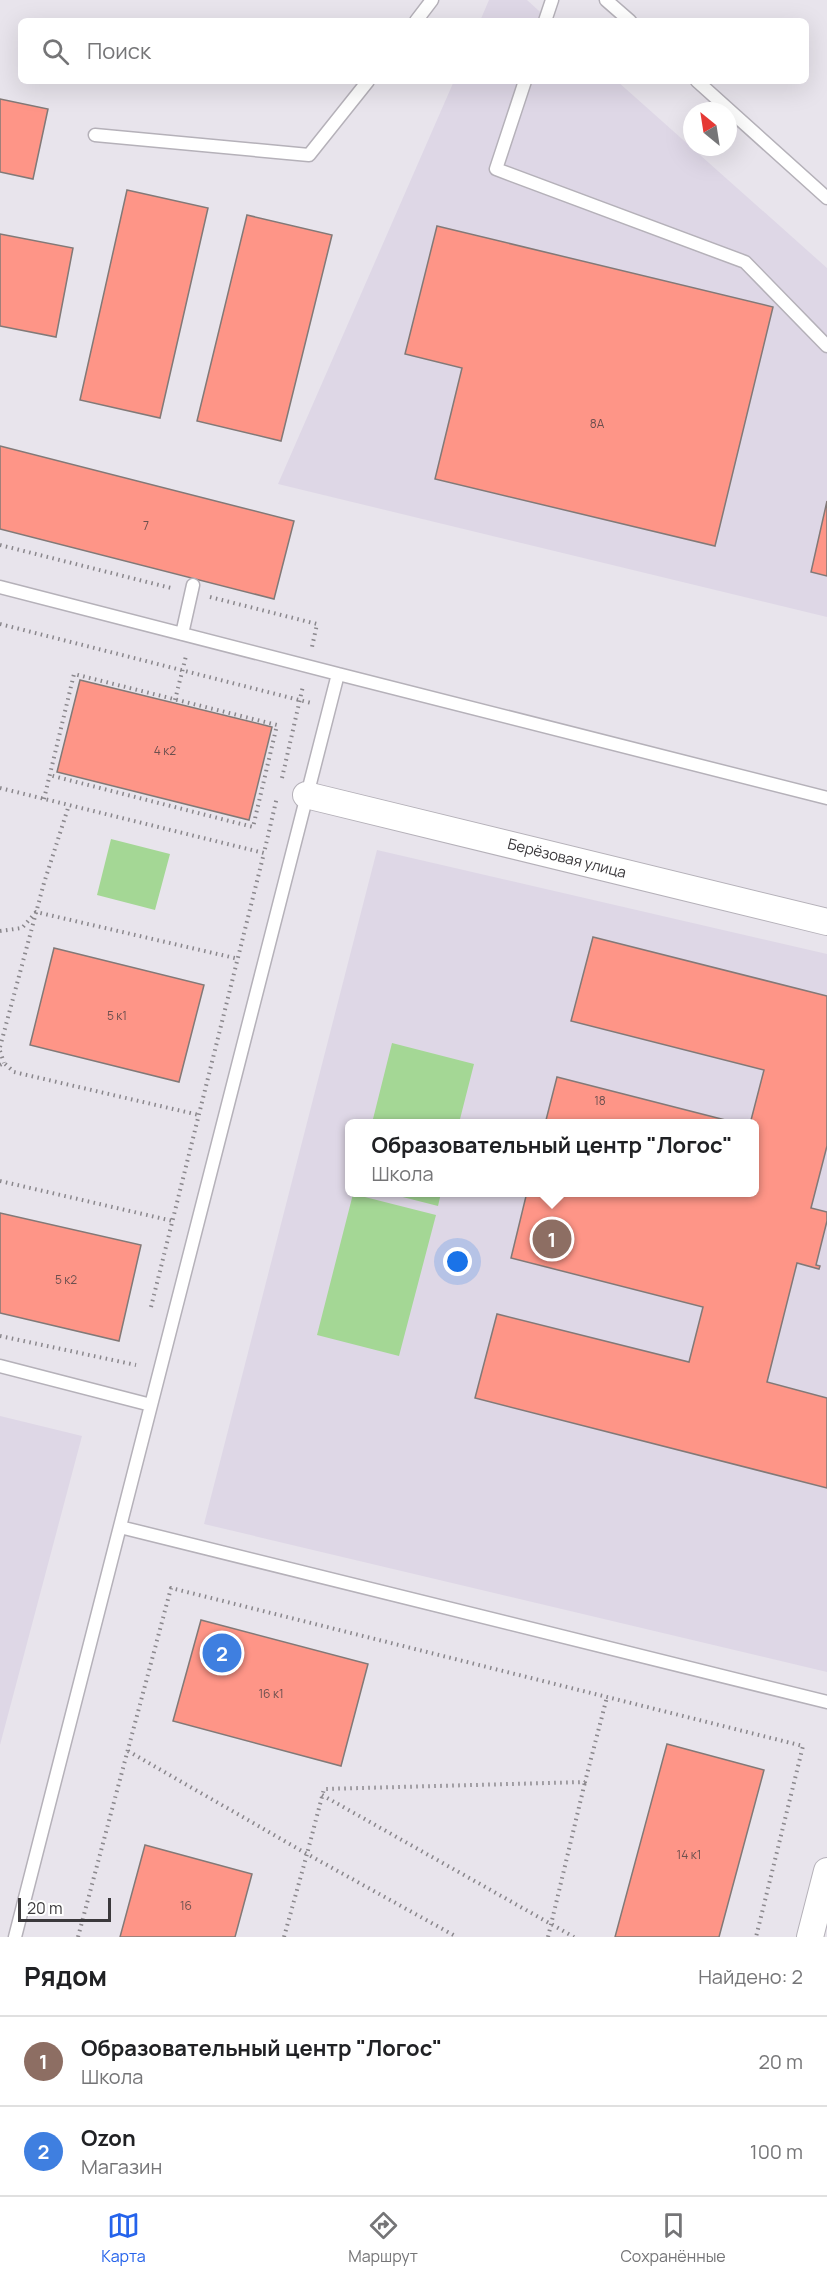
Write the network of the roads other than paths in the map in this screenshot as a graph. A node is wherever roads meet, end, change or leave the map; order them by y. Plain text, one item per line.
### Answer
1 (432, 0) edge
2 (552, 0) edge
3 (606, 0) edge
4 (418, 18) edge
5 (546, 18) edge
6 (627, 18) edge
7 (366, 84) edge
8 (524, 84) edge
9 (700, 84) edge
10 (95, 135) dead end
11 (827, 198) edge
12 (827, 346) edge
13 (0, 586) edge
14 (192, 589) road end
15 (186, 634) junction
16 (338, 674) junction
17 (306, 795) junction
18 (827, 798) edge
19 (827, 922) edge
20 (0, 1366) edge
21 (151, 1405) junction
22 (120, 1527) junction
23 (827, 1702) edge
24 (827, 1872) edge
25 (15, 1937) edge
26 (810, 1937) edge

1 - 4 lane
2 - 5 lane
3 - 6 lane
7 - 10 lane
8 - 12 lane
9 - 11 lane
13 - 15 lane
14 - 15 lane
15 - 16 lane
16 - 17 lane
16 - 18 lane
17 - 19 street, Берёзовая улица
17 - 21 lane
20 - 21 lane
21 - 22 lane
22 - 23 lane
22 - 25 lane
24 - 26 street

